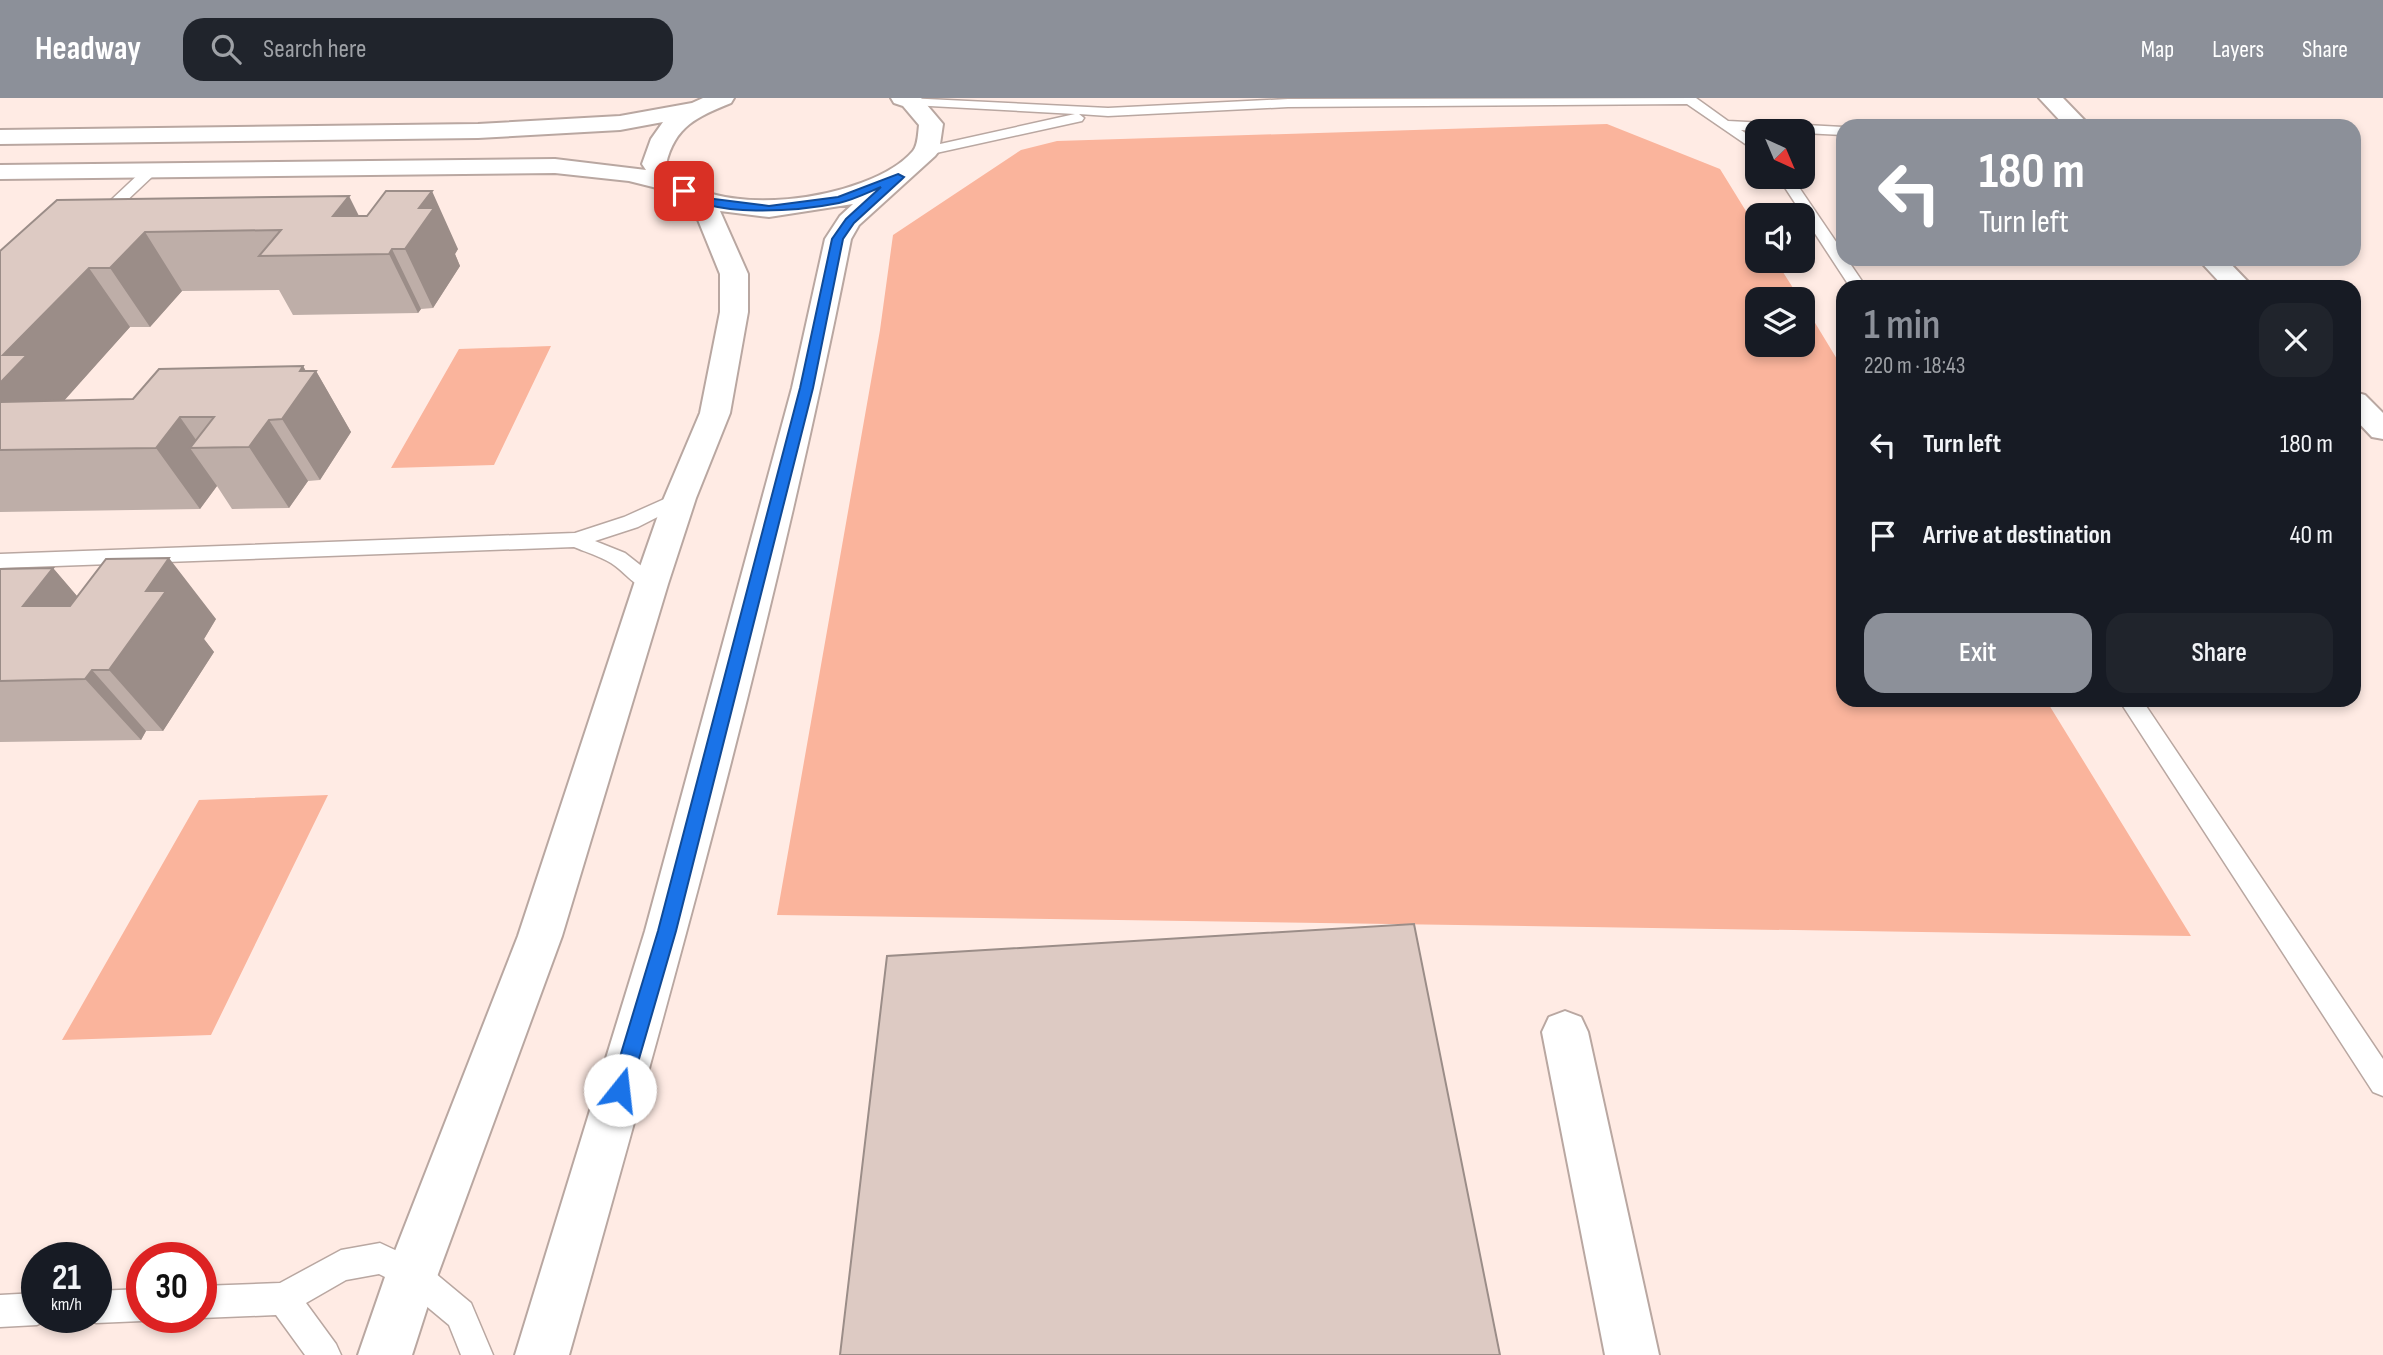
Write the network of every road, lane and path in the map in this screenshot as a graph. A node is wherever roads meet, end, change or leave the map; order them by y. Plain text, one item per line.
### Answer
1 (723, 98) edge
2 (2050, 98) edge
3 (907, 99) edge
4 (1691, 99) edge
5 (695, 109) junction
6 (1108, 112) junction
7 (2071, 119) edge
8 (1725, 125) junction
9 (1836, 131) edge
10 (0, 137) edge
11 (1745, 139) edge
12 (913, 164) junction
13 (0, 172) edge
14 (149, 172) junction
15 (666, 182) junction
16 (1793, 189) edge
17 (703, 201) junction
18 (127, 219) edge
19 (1836, 254) edge
20 (2218, 266) edge
21 (2232, 280) edge
22 (2361, 408) edge
23 (2383, 430) edge
24 (680, 498) junction
25 (576, 540) junction
26 (0, 561) edge
27 (651, 584) junction
28 (2135, 707) edge
29 (1565, 1032) dead end
30 (2383, 1083) edge
31 (412, 1274) junction
32 (283, 1299) junction
33 (217, 1301) edge
34 (21, 1310) edge
35 (0, 1311) edge
36 (325, 1355) edge
37 (385, 1355) edge
38 (477, 1355) edge
39 (542, 1355) edge
40 (1632, 1355) edge

1 - 5 street
2 - 7 street
3 - 6 lane
3 - 12 street
4 - 6 lane
4 - 8 lane
5 - 10 street
5 - 15 street
6 - 12 lane
8 - 9 lane
8 - 11 lane
12 - 17 street
12 - 39 street
13 - 14 street
14 - 15 street
14 - 18 lane
15 - 17 street
16 - 19 lane
17 - 24 street
20 - 21 street
22 - 23 street
24 - 25 lane
24 - 27 street
25 - 26 lane
25 - 27 lane
27 - 31 street
28 - 30 lane
29 - 40 street
31 - 32 lane
31 - 37 street
31 - 38 lane
32 - 33 lane
32 - 36 lane
34 - 35 lane

